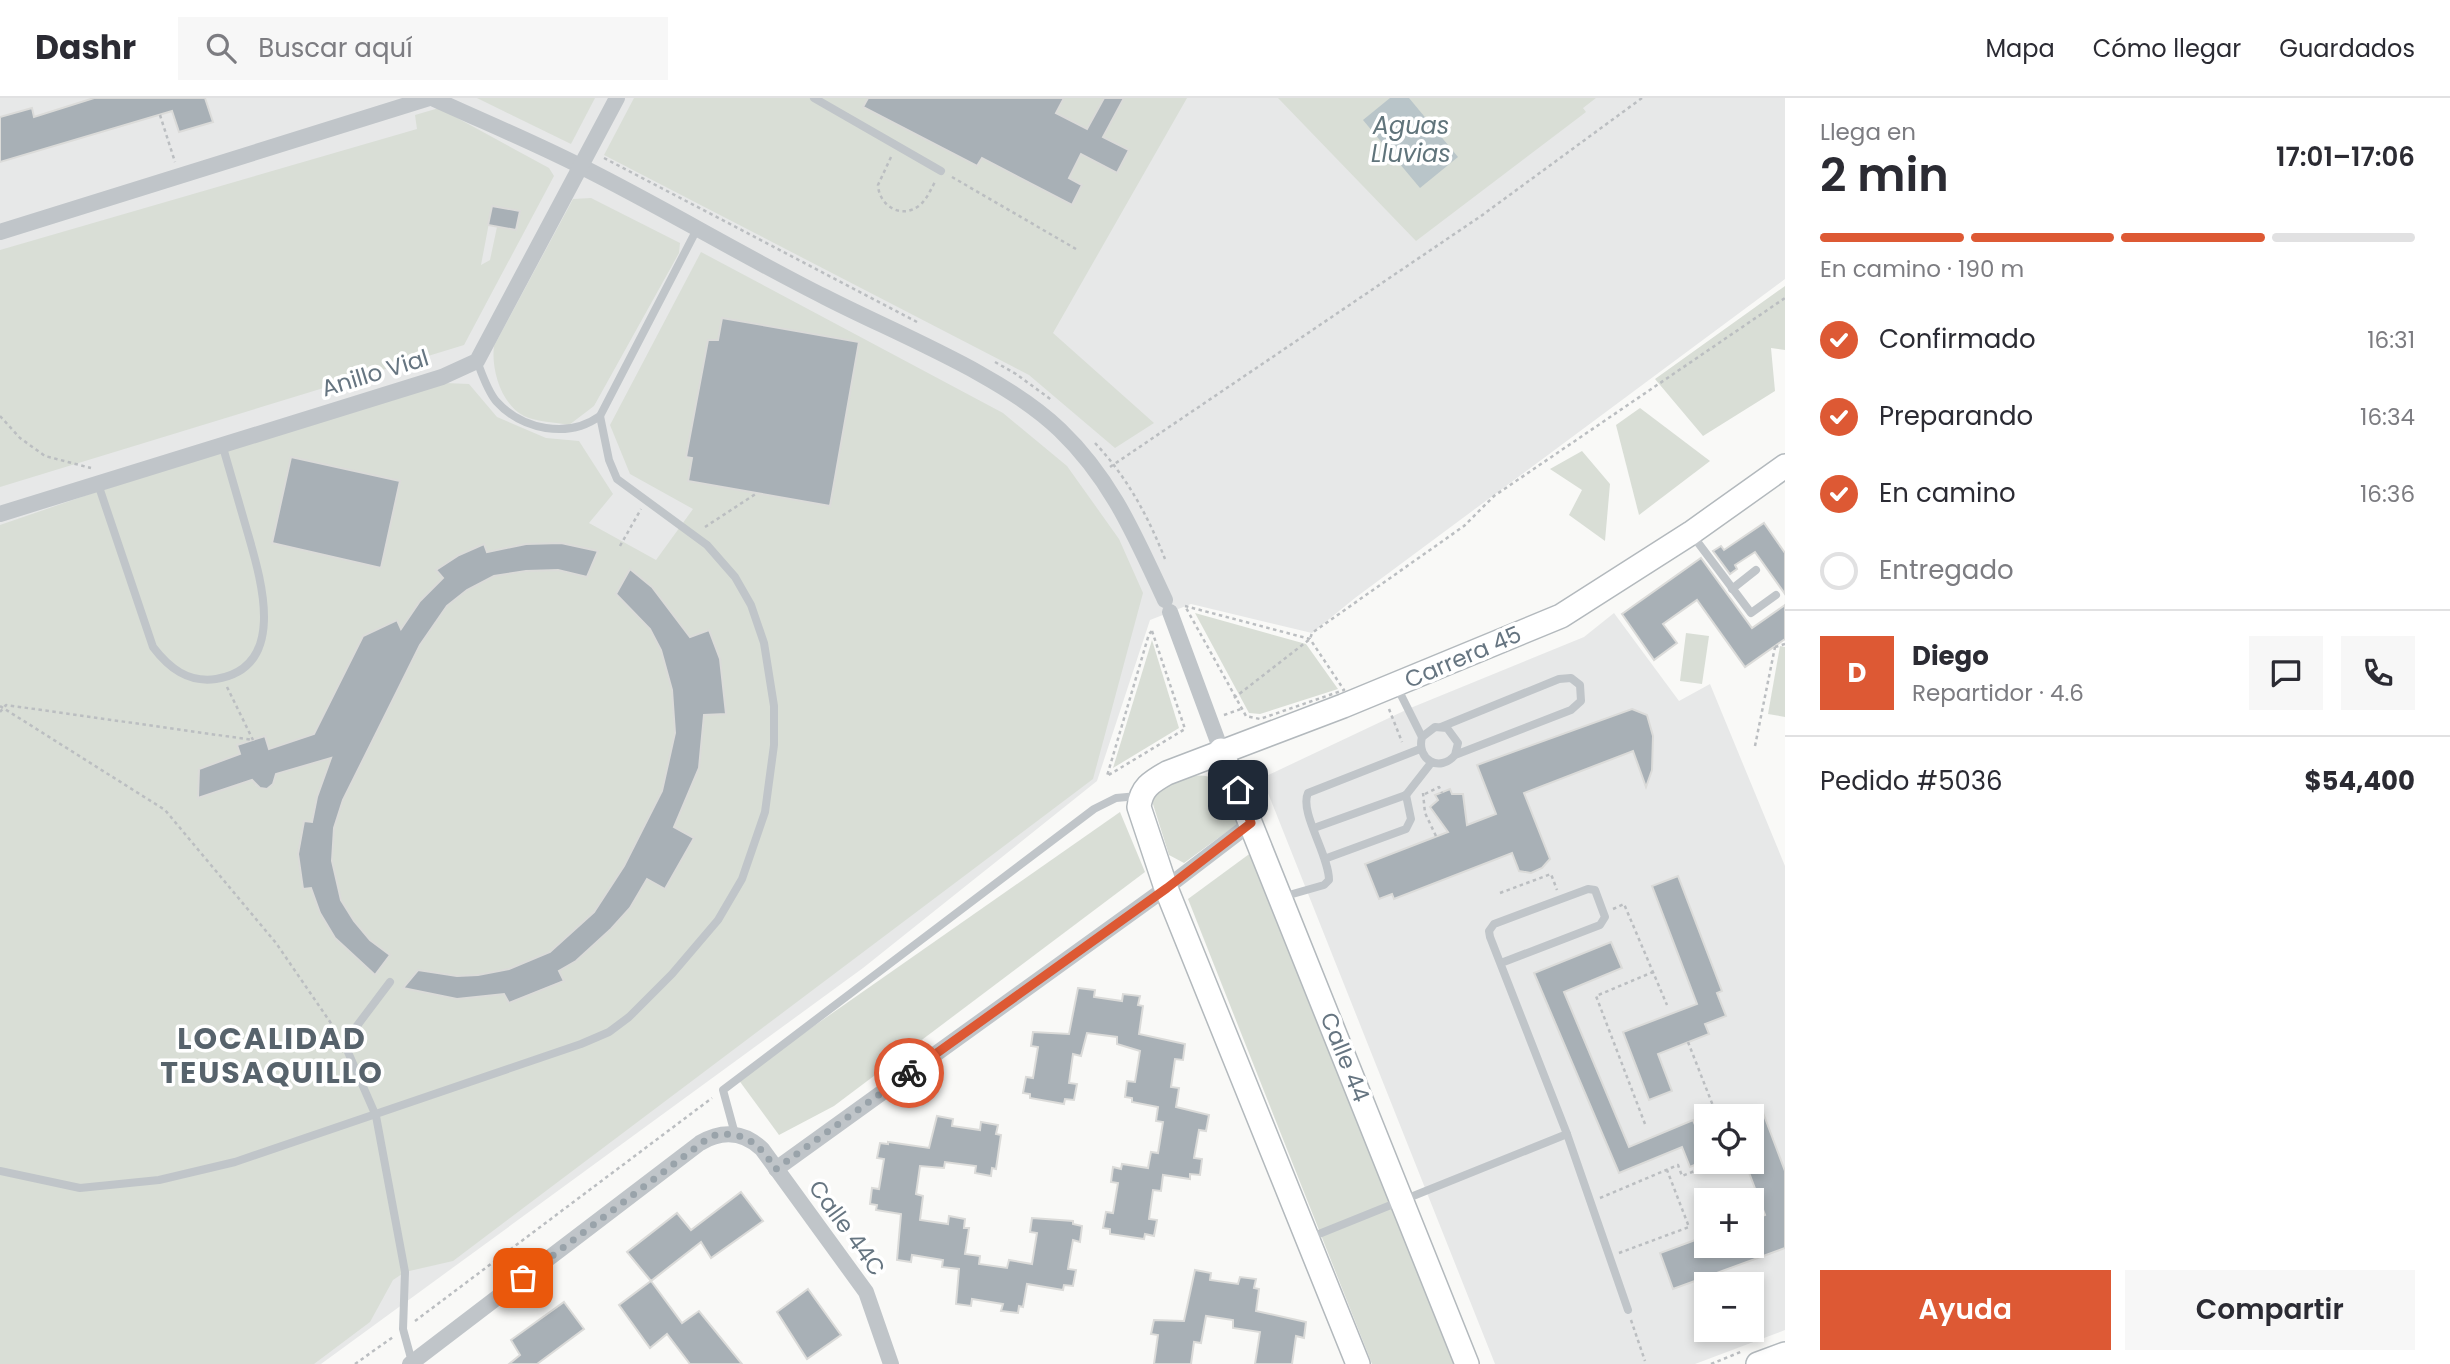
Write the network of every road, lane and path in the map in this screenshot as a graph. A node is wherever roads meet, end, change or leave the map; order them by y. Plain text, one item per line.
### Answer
1 (431, 98) edge
2 (617, 98) edge
3 (814, 98) edge
4 (1642, 98) edge
5 (160, 115) dead end
6 (898, 145) junction
7 (580, 166) junction
8 (941, 170) junction
9 (179, 177) junction
10 (697, 229) junction
11 (0, 232) edge
12 (1076, 249) dead end
13 (1785, 298) edge
14 (477, 361) junction
15 (0, 416) edge
16 (600, 416) junction
17 (222, 443) junction
18 (1785, 466) edge
19 (1101, 473) junction
20 (97, 481) junction
21 (757, 493) dead end
22 (647, 500) junction
23 (0, 514) edge
24 (1691, 533) junction
25 (693, 534) junction
26 (620, 546) dead end
27 (1756, 570) dead end
28 (1732, 589) junction
29 (1776, 595) dead end
30 (1152, 631) joint
31 (1310, 639) junction
32 (1785, 644) edge
33 (224, 677) junction
34 (1392, 695) junction
35 (1234, 698) junction
36 (0, 706) edge
37 (6, 708) junction
38 (0, 712) edge
39 (1441, 727) junction
40 (1422, 737) junction
41 (1755, 746) dead end
42 (1420, 749) junction
43 (1221, 750) junction
44 (1407, 754) junction
45 (1455, 755) junction
46 (1432, 763) junction
47 (1418, 780) junction
48 (1442, 793) dead end
49 (1424, 794) junction
50 (1406, 795) junction
51 (1141, 807) junction
52 (1251, 823) junction
53 (1314, 828) junction
54 (1436, 836) dead end
55 (1327, 858) junction
56 (1537, 872) dead end
57 (1539, 878) junction
58 (1167, 888) junction
59 (1500, 894) dead end
60 (1281, 897) junction
61 (1561, 899) junction
62 (1604, 912) junction
63 (1501, 963) junction
64 (1653, 972) junction
65 (390, 982) dead end
66 (1667, 1005) dead end
67 (1688, 1042) dead end
68 (344, 1043) junction
69 (723, 1090) junction
70 (1712, 1104) edge
71 (376, 1116) junction
72 (1645, 1124) dead end
73 (1567, 1133) junction
74 (735, 1134) junction
75 (776, 1169) junction
76 (1667, 1170) junction
77 (0, 1171) edge
78 (1694, 1171) edge
79 (1402, 1200) junction
80 (1590, 1202) junction
81 (1309, 1238) junction
82 (1609, 1256) junction
83 (1628, 1310) joint
84 (404, 1329) junction
85 (1785, 1353) edge
86 (1645, 1361) dead end
87 (411, 1363) edge
88 (355, 1364) edge
89 (891, 1364) edge
90 (1358, 1364) edge
91 (1467, 1364) edge
92 (1758, 1364) edge

1 - 7 street
1 - 9 street
2 - 7 street
3 - 6 lane
4 - 19 path
5 - 9 path
6 - 8 lane
6 - 8 path
7 - 10 street
7 - 14 street
8 - 12 path
9 - 11 street
10 - 16 lane
10 - 19 street
13 - 31 path
14 - 16 lane
14 - 17 street, Anillo Vial
15 - 20 path
16 - 22 lane
17 - 20 street, Anillo Vial
17 - 33 lane
18 - 24 street, Carrera 45
19 - 43 street
20 - 23 street, Anillo Vial
20 - 33 lane
21 - 25 path
22 - 25 lane
22 - 26 path
24 - 28 lane
24 - 34 street, Carrera 45
25 - 71 lane
27 - 28 lane
28 - 29 lane
30 - 30 path
31 - 35 path
31 - 35 path
31 - 35 path
32 - 41 path
33 - 37 path
34 - 40 lane
34 - 43 street, Carrera 45
34 - 44 path
36 - 37 path
37 - 38 path
37 - 68 path
39 - 40 lane
39 - 45 lane
39 - 45 lane
40 - 42 lane
42 - 44 lane
42 - 46 lane
43 - 51 street, Carrera 45
43 - 52 street, Calle 44
44 - 53 lane
45 - 46 lane
46 - 47 lane
47 - 49 path
47 - 50 lane
48 - 49 path
49 - 54 path
50 - 53 lane
50 - 55 lane
51 - 58 street
51 - 69 lane
52 - 58 street
52 - 60 street, Calle 44
53 - 55 lane
55 - 60 lane
56 - 57 path
57 - 59 path
57 - 61 path
58 - 75 street
58 - 81 street
60 - 79 street, Calle 44
61 - 62 lane
61 - 63 lane
62 - 63 lane
62 - 64 path
63 - 73 lane
64 - 66 path
64 - 72 path
65 - 68 lane
67 - 70 path
68 - 71 lane
69 - 74 lane
69 - 84 path
71 - 77 lane
71 - 84 lane
73 - 79 lane
73 - 80 lane
74 - 75 street, Calle 44C
74 - 87 street
75 - 89 street, Calle 44C
76 - 78 path
76 - 80 path
76 - 82 path
79 - 81 lane
79 - 91 street, Calle 44
80 - 82 lane
81 - 90 street
82 - 83 lane
83 - 86 path
84 - 87 lane
84 - 88 path
85 - 92 street

